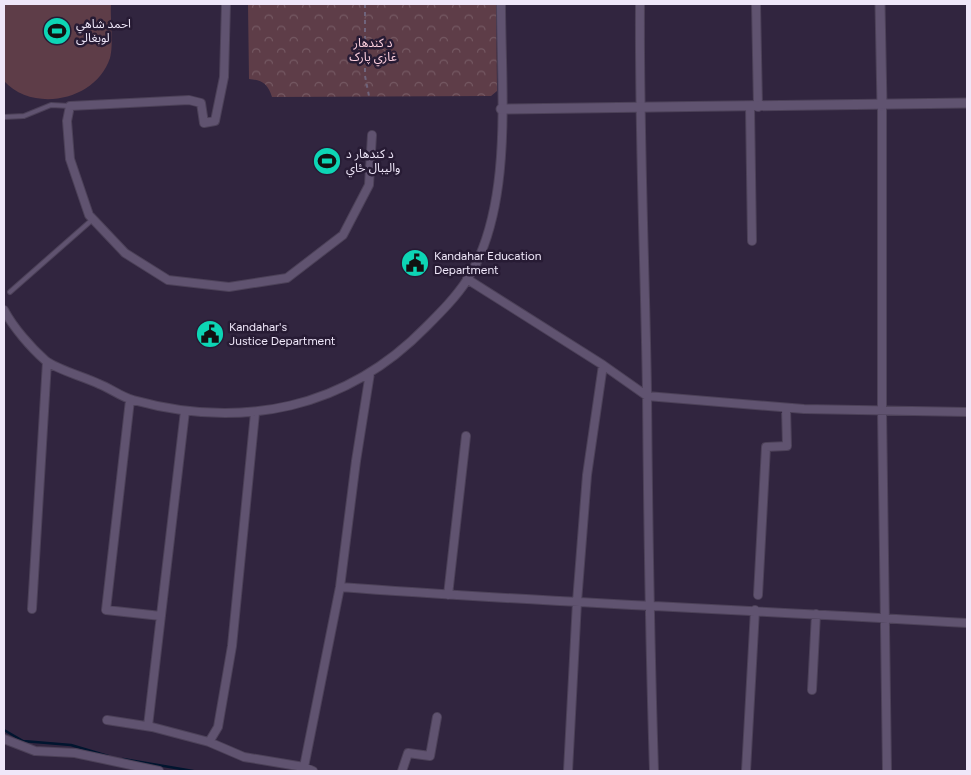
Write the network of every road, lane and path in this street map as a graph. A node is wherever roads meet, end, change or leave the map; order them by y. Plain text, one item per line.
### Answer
1 (226, 4) edge
2 (365, 4) edge
3 (500, 4) edge
4 (640, 4) edge
5 (756, 4) edge
6 (880, 4) edge
7 (369, 96) dead end
8 (967, 103) edge
9 (70, 106) junction
10 (882, 106) junction
11 (754, 107) junction
12 (640, 108) junction
13 (501, 109) junction
14 (4, 117) edge
15 (372, 135) dead end
16 (93, 219) junction
17 (752, 241) dead end
18 (468, 279) junction
19 (10, 292) dead end
20 (4, 310) edge
21 (6, 319) edge
22 (47, 362) junction
23 (603, 365) junction
24 (370, 374) junction
25 (647, 396) junction
26 (130, 400) junction
27 (786, 408) junction
28 (184, 411) junction
29 (882, 411) junction
30 (255, 412) junction
31 (967, 412) edge
32 (466, 436) dead end
33 (340, 587) junction
34 (448, 595) junction
35 (758, 595) dead end
36 (577, 602) junction
37 (648, 606) junction
38 (32, 609) dead end
39 (756, 610) junction
40 (816, 614) junction
41 (161, 616) junction
42 (884, 618) junction
43 (967, 623) edge
44 (812, 690) dead end
45 (437, 717) dead end
46 (107, 720) dead end
47 (148, 726) junction
48 (4, 739) edge
49 (209, 742) junction
50 (110, 762) junction
51 (304, 767) junction
52 (108, 771) edge
53 (159, 771) edge
54 (313, 771) edge
55 (402, 771) edge
56 (568, 771) edge
57 (654, 771) edge
58 (746, 771) edge
59 (887, 771) edge

1 - 9 street
2 - 7 path
3 - 13 street
4 - 12 street
5 - 11 street
6 - 10 street
8 - 10 street
9 - 14 lane
9 - 16 street
10 - 11 street
10 - 29 street
11 - 12 street
11 - 17 street
12 - 13 street
12 - 25 street
13 - 18 street
15 - 16 street
16 - 19 lane
18 - 23 street
18 - 24 street
20 - 21 street
21 - 22 street
22 - 26 street
22 - 38 street
23 - 25 street
23 - 36 street
24 - 30 street
24 - 33 street
25 - 27 street
25 - 37 street
26 - 28 street
26 - 41 street
27 - 29 street
27 - 35 street
28 - 30 street
28 - 41 street
29 - 31 street
29 - 42 street
30 - 49 street
32 - 34 street
33 - 34 street
33 - 51 street
34 - 36 street
36 - 37 street
36 - 56 street
37 - 39 street
37 - 57 street
39 - 40 street
39 - 58 street
40 - 42 street
40 - 44 street
41 - 47 street
42 - 43 street
42 - 59 street
45 - 55 street
46 - 47 street
47 - 49 street
48 - 50 street
49 - 51 street
50 - 52 street
50 - 53 street
51 - 54 street

